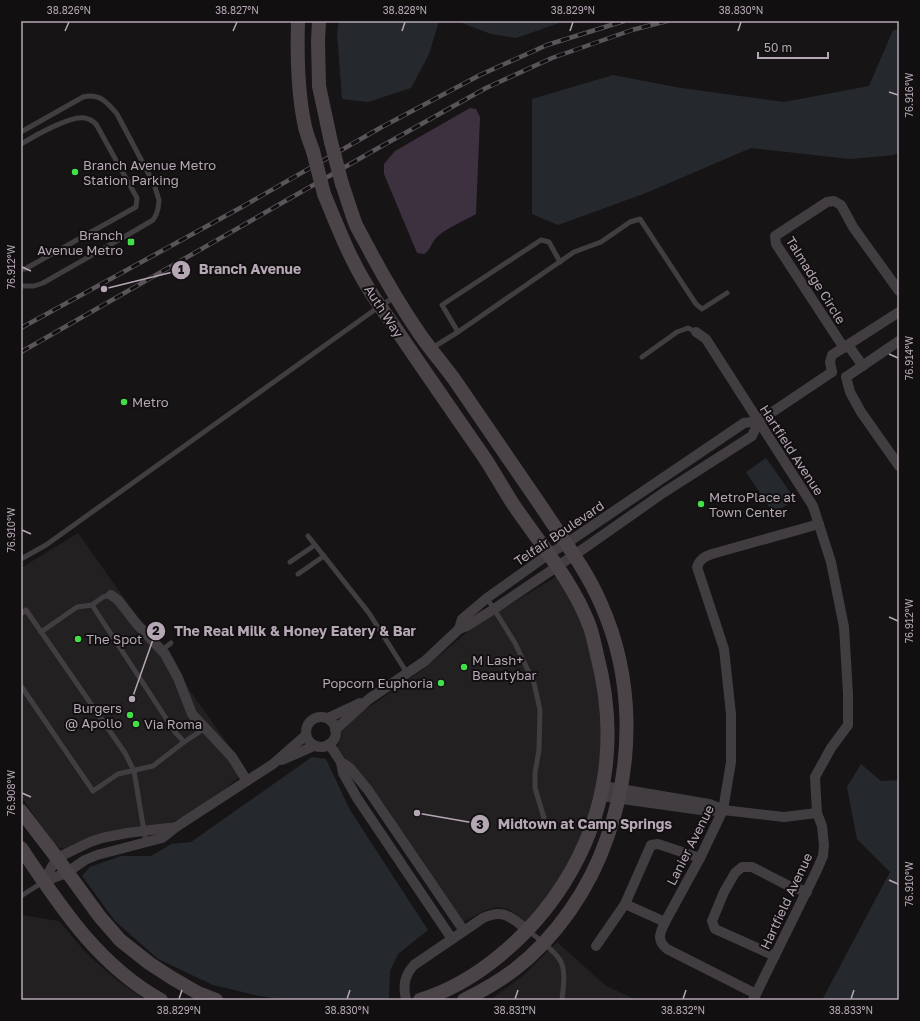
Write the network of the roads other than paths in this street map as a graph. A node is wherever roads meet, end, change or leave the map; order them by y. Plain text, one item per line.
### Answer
1 (298, 21) edge
2 (319, 21) edge
3 (21, 132) edge
4 (21, 144) edge
5 (560, 262) junction
6 (21, 269) edge
7 (21, 286) edge
8 (899, 291) edge
9 (727, 293) dead end
10 (396, 296) junction
11 (380, 306) junction
12 (899, 312) edge
13 (458, 332) junction
14 (696, 332) joint
15 (899, 341) edge
16 (846, 346) junction
17 (431, 348) junction
18 (642, 357) dead end
19 (863, 366) junction
20 (832, 372) junction
21 (846, 377) junction
22 (759, 421) junction
23 (682, 466) junction
24 (899, 466) edge
25 (690, 476) junction
26 (819, 524) junction
27 (308, 536) dead end
28 (315, 545) junction
29 (572, 553) junction
30 (549, 554) junction
31 (324, 556) junction
32 (21, 559) edge
33 (290, 562) dead end
34 (558, 566) junction
35 (298, 574) dead end
36 (111, 595) joint
37 (487, 598) junction
38 (92, 605) junction
39 (494, 609) junction
40 (21, 614) edge
41 (459, 629) junction
42 (41, 632) junction
43 (171, 643) dead end
44 (162, 650) junction
45 (407, 673) junction
46 (21, 686) edge
47 (369, 699) junction
48 (328, 718) junction
49 (204, 728) junction
50 (336, 730) junction
51 (306, 735) junction
52 (184, 742) junction
53 (329, 744) junction
54 (314, 746) junction
55 (341, 762) junction
56 (273, 764) junction
57 (134, 770) junction
58 (247, 781) junction
59 (602, 791) junction
60 (620, 794) junction
61 (724, 810) junction
62 (21, 811) edge
63 (817, 813) junction
64 (544, 818) dead end
65 (176, 827) junction
66 (143, 831) junction
67 (146, 843) junction
68 (21, 848) edge
69 (57, 858) junction
70 (700, 858) junction
71 (66, 873) junction
72 (43, 882) junction
73 (807, 892) junction
74 (21, 896) edge
75 (625, 904) junction
76 (665, 922) junction
77 (528, 930) junction
78 (464, 931) junction
79 (452, 939) junction
80 (543, 943) junction
81 (596, 946) dead end
82 (775, 956) junction
83 (755, 997) edge
84 (161, 1000) edge
85 (213, 1000) edge
86 (406, 1000) edge
87 (420, 1000) edge
88 (464, 1000) edge
89 (562, 1000) edge

1 - 11 street, Auth Way, bridge
2 - 10 street, Auth Way, bridge
3 - 7 lane
4 - 6 lane
5 - 9 lane
5 - 13 lane
5 - 13 lane
8 - 16 street, Talmadge Circle
10 - 11 lane
10 - 17 street, Auth Way
11 - 30 street, Auth Way
11 - 32 lane
12 - 16 street
13 - 17 lane
14 - 18 lane
14 - 22 street, Hartfield Avenue
15 - 19 street
16 - 19 street
16 - 20 street
17 - 29 street, Auth Way
19 - 21 street
20 - 21 street
20 - 22 street, Telfair Boulevard
21 - 24 street
22 - 23 street, Telfair Boulevard
22 - 25 street, Telfair Boulevard
22 - 26 street, Hartfield Avenue
23 - 25 street
23 - 29 street, Telfair Boulevard
25 - 29 street, Telfair Boulevard
26 - 61 street, Lanier Avenue
26 - 63 street, Hartfield Avenue
27 - 28 lane
28 - 31 lane
28 - 33 lane
29 - 30 street, Telfair Boulevard
29 - 34 street, Telfair Boulevard
29 - 60 street, Auth Way
30 - 34 street, Auth Way
30 - 37 street, Telfair Boulevard
31 - 35 lane
31 - 45 lane
34 - 39 street, Telfair Boulevard
34 - 59 street, Auth Way
36 - 38 lane
36 - 44 street
37 - 39 lane
37 - 41 street, Telfair Boulevard
38 - 42 lane
38 - 52 lane
39 - 41 street, Telfair Boulevard
39 - 64 lane
40 - 42 lane
41 - 45 street, Telfair Boulevard
42 - 57 lane
43 - 44 lane
44 - 49 street
45 - 47 street, Telfair Boulevard
46 - 57 lane
47 - 48 street, Telfair Boulevard
47 - 50 street, Telfair Boulevard
48 - 50 street
48 - 51 street
49 - 52 lane
49 - 58 street
50 - 53 street
51 - 54 street
51 - 56 street
52 - 57 lane
53 - 54 street
53 - 55 street
54 - 56 street
55 - 78 street
55 - 79 street
56 - 58 street
57 - 66 lane
58 - 65 street
59 - 60 street
59 - 77 street, Auth Way
60 - 61 street
60 - 80 street, Auth Way
61 - 63 street
61 - 70 street, Lanier Avenue
62 - 69 street
63 - 73 street, Hartfield Avenue
65 - 66 street
65 - 67 street
66 - 67 lane
66 - 69 street
67 - 71 street
68 - 72 street
69 - 71 street
69 - 72 street
70 - 75 street
70 - 76 street, Lanier Avenue
71 - 72 street
71 - 85 street
72 - 74 lane
72 - 84 street
73 - 82 street, Hartfield Avenue
73 - 82 street
75 - 76 street
75 - 81 street
76 - 83 street, Lanier Avenue
77 - 78 street
77 - 80 lane
77 - 87 street, Auth Way
78 - 79 street
79 - 86 street
80 - 88 street, Auth Way
80 - 89 lane
82 - 83 street, Hartfield Avenue

